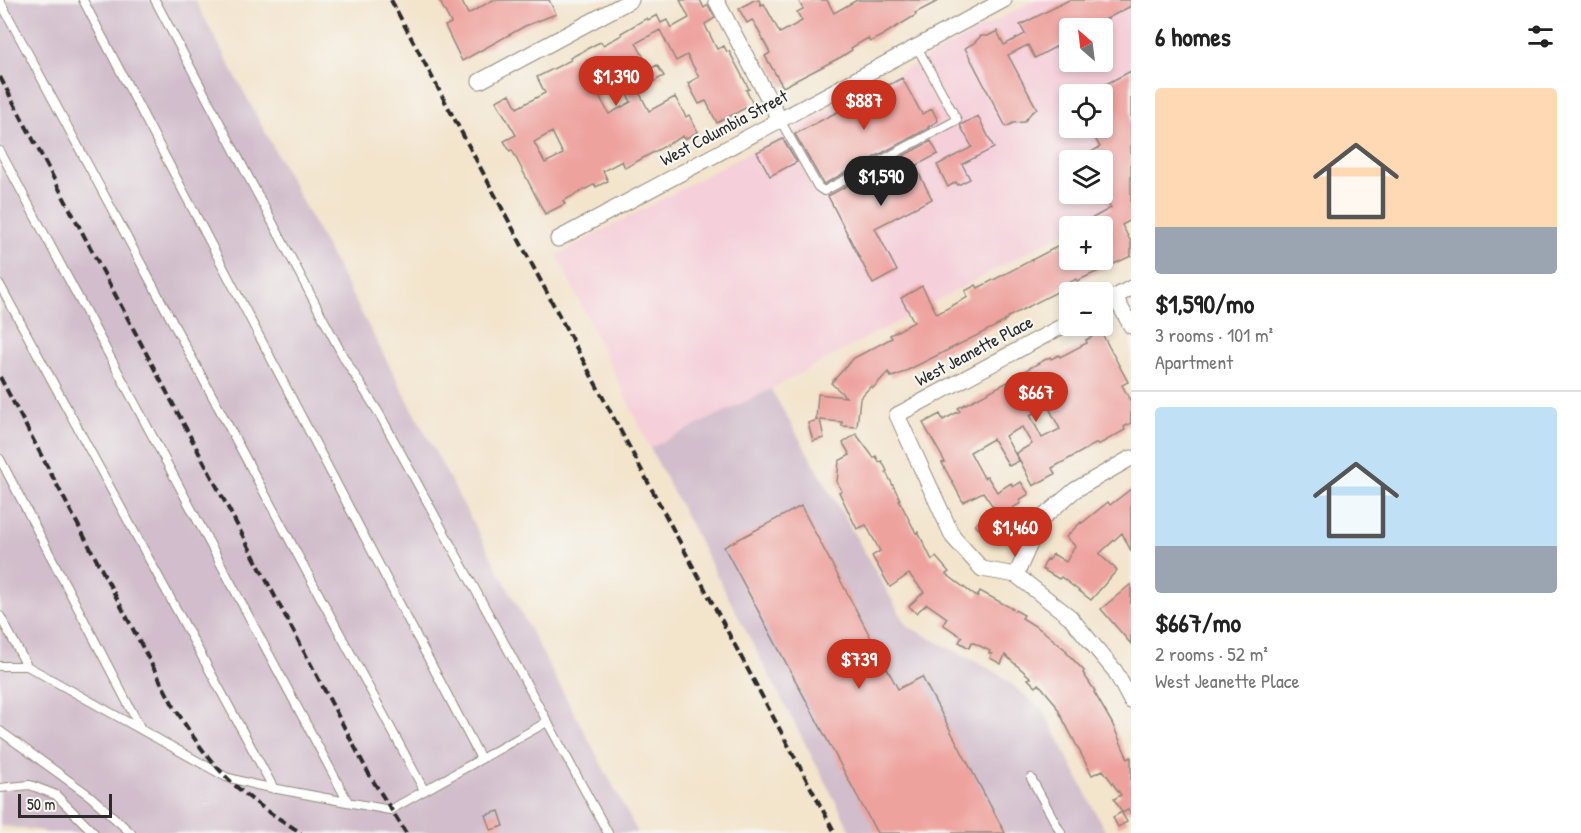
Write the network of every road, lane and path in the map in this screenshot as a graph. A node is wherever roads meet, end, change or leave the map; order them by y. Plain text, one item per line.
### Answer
1 (83, 0) edge
2 (155, 0) edge
3 (631, 0) edge
4 (716, 0) edge
5 (1004, 0) edge
6 (0, 1) edge
7 (917, 47) junction
8 (480, 81) dead end
9 (780, 120) junction
10 (0, 151) edge
11 (558, 239) dead end
12 (0, 285) edge
13 (1131, 288) edge
14 (1113, 298) edge
15 (1113, 305) edge
16 (1131, 326) edge
17 (1059, 328) edge
18 (1131, 458) edge
19 (0, 459) edge
20 (1016, 575) junction
21 (0, 616) edge
22 (0, 666) edge
23 (27, 666) junction
24 (1131, 700) edge
25 (547, 722) junction
26 (142, 730) junction
27 (0, 731) edge
28 (481, 759) junction
29 (1031, 778) dead end
30 (0, 788) edge
31 (274, 789) junction
32 (424, 790) junction
33 (348, 802) junction
34 (94, 833) edge
35 (131, 833) edge
36 (608, 833) edge
37 (1061, 833) edge

1 - 28 lane
2 - 25 lane
3 - 8 street
4 - 9 street
5 - 7 street, West Columbia Street
6 - 32 lane
7 - 9 street, West Columbia Street
7 - 9 lane
9 - 11 street, West Columbia Street
10 - 33 lane
12 - 31 lane
13 - 14 street
15 - 16 street
17 - 20 street, West Jeanette Place
18 - 20 street
19 - 26 lane
20 - 24 street
21 - 23 lane
22 - 23 lane
23 - 26 lane
25 - 28 lane
25 - 36 lane
26 - 31 lane
27 - 35 lane
28 - 32 lane
29 - 37 lane
30 - 34 lane
31 - 33 lane
32 - 33 lane

